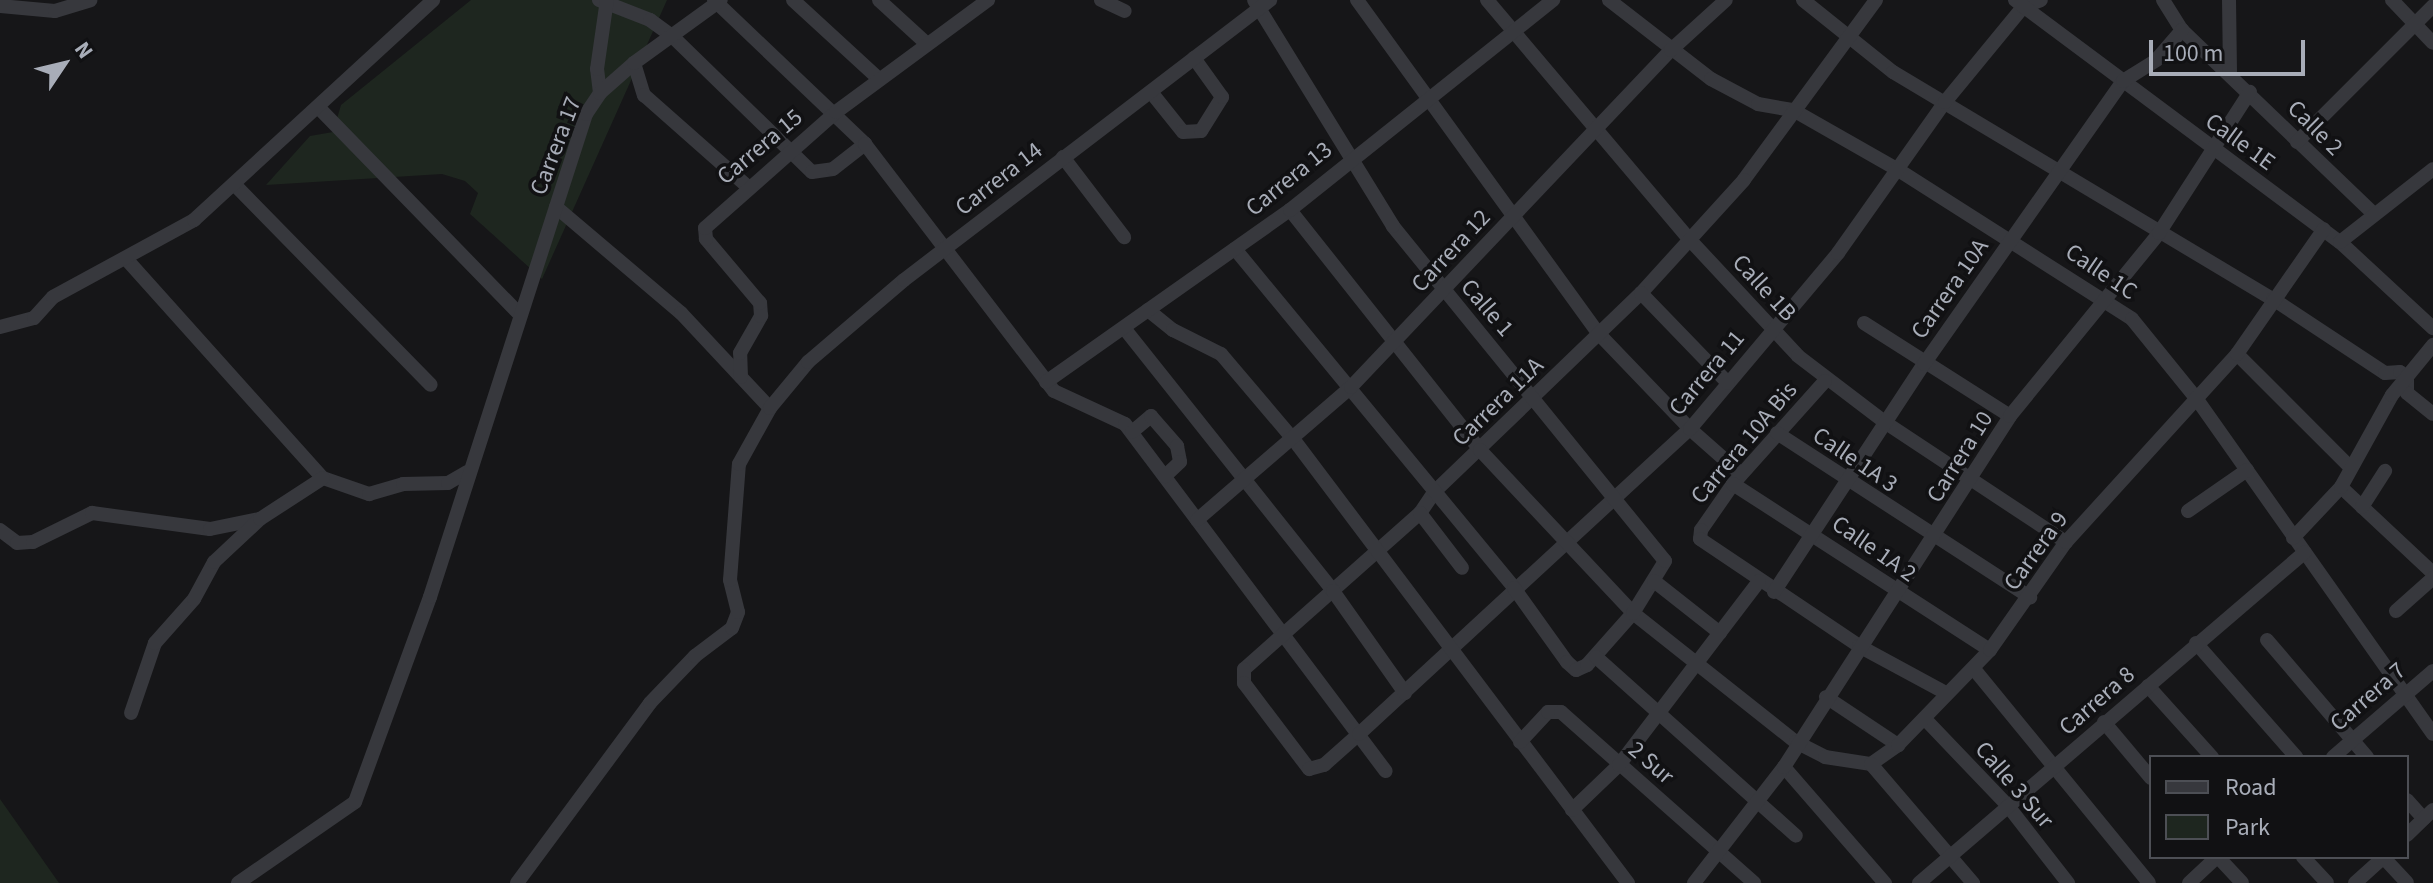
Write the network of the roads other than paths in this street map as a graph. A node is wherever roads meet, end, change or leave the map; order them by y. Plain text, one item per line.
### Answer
1 (90, 0) edge
2 (433, 0) edge
3 (793, 0) edge
4 (879, 0) edge
5 (988, 0) edge
6 (1101, 0) edge
7 (1357, 0) edge
8 (1487, 0) edge
9 (1553, 0) edge
10 (1609, 0) edge
11 (1726, 0) edge
12 (1803, 0) edge
13 (1876, 0) edge
14 (2041, 0) edge
15 (2163, 0) edge
16 (2229, 0) edge
17 (2392, 0) edge
18 (604, 1) edge
19 (717, 1) edge
20 (1261, 3) edge
21 (2019, 3) edge
22 (0, 6) edge
23 (2433, 6) edge
24 (1125, 11) dead end
25 (2415, 24) junction
26 (2182, 30) junction
27 (1513, 31) junction
28 (672, 36) junction
29 (1845, 38) junction
30 (926, 43) junction
31 (2433, 43) edge
32 (1671, 50) junction
33 (1194, 58) junction
34 (634, 63) junction
35 (2230, 72) junction
36 (879, 79) junction
37 (2123, 81) junction
38 (1151, 92) junction
39 (2250, 92) junction
40 (600, 93) junction
41 (1430, 96) junction
42 (1945, 102) junction
43 (318, 107) junction
44 (1793, 110) junction
45 (836, 112) junction
46 (1595, 131) junction
47 (2297, 142) junction
48 (865, 144) junction
49 (791, 149) junction
50 (2215, 152) junction
51 (1352, 155) junction
52 (1063, 157) junction
53 (2433, 169) edge
54 (2059, 170) junction
55 (1900, 171) junction
56 (234, 184) junction
57 (748, 187) junction
58 (556, 207) junction
59 (1290, 210) junction
60 (2374, 214) junction
61 (1513, 217) junction
62 (2324, 229) junction
63 (2159, 233) junction
64 (1124, 237) dead end
65 (1690, 240) junction
66 (2011, 240) junction
67 (2340, 242) junction
68 (946, 249) junction
69 (1235, 249) junction
70 (128, 261) junction
71 (1443, 292) junction
72 (1641, 293) junction
73 (2107, 298) junction
74 (2273, 299) junction
75 (1148, 310) junction
76 (520, 315) junction
77 (1864, 323) dead end
78 (0, 327) edge
79 (1124, 328) junction
80 (2433, 328) edge
81 (1773, 330) junction
82 (1599, 334) junction
83 (1396, 342) junction
84 (2433, 345) edge
85 (2237, 354) junction
86 (1924, 364) junction
87 (741, 377) junction
88 (2404, 378) junction
89 (1825, 381) junction
90 (1046, 382) junction
91 (1728, 383) junction
92 (431, 385) dead end
93 (1351, 387) junction
94 (1535, 396) junction
95 (2196, 398) junction
96 (770, 408) junction
97 (2433, 414) edge
98 (2010, 416) junction
99 (1886, 423) junction
100 (1690, 429) junction
101 (1132, 432) junction
102 (1777, 433) junction
103 (1294, 440) junction
104 (1480, 450) junction
105 (2351, 468) junction
106 (2247, 470) junction
107 (2385, 471) dead end
108 (467, 472) junction
109 (1165, 476) junction
110 (323, 478) junction
111 (1737, 479) junction
112 (1247, 480) junction
113 (1972, 481) junction
114 (1846, 482) junction
115 (2341, 487) junction
116 (1435, 491) junction
117 (1614, 500) junction
118 (2362, 507) junction
119 (2188, 511) dead end
120 (1420, 513) junction
121 (260, 519) junction
122 (1197, 520) junction
123 (0, 530) edge
124 (1812, 533) junction
125 (2293, 538) junction
126 (1567, 539) junction
127 (1934, 539) junction
128 (2066, 542) junction
129 (1379, 548) junction
130 (2305, 552) junction
131 (1462, 568) dead end
132 (2433, 576) edge
133 (1654, 581) junction
134 (1759, 581) junction
135 (1514, 588) junction
136 (1333, 591) junction
137 (1774, 592) junction
138 (1898, 594) junction
139 (2030, 597) junction
140 (2396, 611) dead end
141 (1633, 613) junction
142 (1720, 633) junction
143 (1287, 634) junction
144 (2267, 640) dead end
145 (2196, 643) junction
146 (1859, 646) junction
147 (1451, 647) junction
148 (1990, 650) junction
149 (1596, 657) junction
150 (1696, 663) junction
151 (1974, 669) junction
152 (2431, 675) edge
153 (2148, 686) junction
154 (1405, 693) junction
155 (1946, 693) junction
156 (2405, 695) junction
157 (1826, 697) junction
158 (131, 713) dead end
159 (1656, 714) junction
160 (1925, 719) junction
161 (2104, 722) junction
162 (1359, 734) junction
163 (2433, 734) edge
164 (2352, 740) junction
165 (1520, 742) junction
166 (1796, 742) junction
167 (1898, 745) junction
168 (2210, 755) edge
169 (2294, 755) edge
170 (2335, 755) edge
171 (2365, 755) edge
172 (1871, 764) junction
173 (1619, 765) junction
174 (1784, 767) junction
175 (2052, 769) junction
176 (1386, 771) dead end
177 (2149, 776) edge
178 (2409, 801) edge
179 (1759, 802) junction
180 (2008, 806) junction
181 (1572, 810) junction
182 (2429, 814) edge
183 (2409, 833) edge
184 (1796, 836) dead end
185 (1720, 853) junction
186 (1950, 856) junction
187 (2216, 859) edge
188 (2220, 859) edge
189 (2305, 859) edge
190 (2381, 859) edge
191 (2385, 859) edge
192 (238, 883) edge
193 (517, 883) edge
194 (1628, 883) edge
195 (1694, 883) edge
196 (1754, 883) edge
197 (1885, 883) edge
198 (1919, 883) edge
199 (1973, 883) edge
200 (2068, 883) edge
201 (2149, 883) edge
202 (2189, 883) edge
203 (2242, 883) edge
204 (2327, 883) edge
205 (2355, 883) edge
206 (2407, 883) edge

1 - 22 street
2 - 43 street
3 - 36 street
4 - 30 street
5 - 30 street, Carrera 15
6 - 24 street
7 - 41 street, Calle 1A 2
8 - 27 street, Calle 1B
9 - 27 street, Carrera 13
10 - 32 street, Calle 1C
11 - 32 street, Carrera 12
12 - 29 street
13 - 29 street, Carrera 11A
14 - 21 street, Carrera 11
15 - 26 street, Calle 2
16 - 35 street
17 - 25 street
18 - 28 street
18 - 40 street
19 - 28 street, Carrera 17
19 - 45 street
20 - 33 street, Carrera 14
20 - 51 street, Calle 1
21 - 37 street, Calle 1E
21 - 42 street, Carrera 11
23 - 25 street
25 - 31 street
25 - 47 street
26 - 35 street, Calle 2
26 - 37 street, Carrera 10A
27 - 41 street, Carrera 13
27 - 46 street, Calle 1B
28 - 34 street, Carrera 17
28 - 49 street
29 - 42 street
29 - 44 street, Carrera 11A
30 - 36 street, Carrera 15
32 - 44 street, Calle 1C
32 - 46 street, Carrera 12
33 - 38 street, Carrera 14
33 - 38 street
34 - 40 street, Carrera 17
34 - 57 street
35 - 39 street, Calle 2
36 - 45 street, Carrera 15
37 - 50 street, Calle 1E
37 - 54 street, Carrera 10A
38 - 52 street, Carrera 14
39 - 47 street, Calle 2
39 - 50 street, Carrera 10
40 - 58 street, Carrera 17
41 - 51 street, Carrera 13
41 - 61 street, Calle 1A 2
42 - 54 street
42 - 55 street, Carrera 11
43 - 56 street
43 - 76 street
44 - 55 street, Calle 1C
44 - 65 street, Carrera 11A
45 - 48 street
45 - 49 street, Carrera 15
46 - 61 street, Carrera 12
46 - 65 street, Calle 1B
47 - 60 street, Calle 2
48 - 49 street
48 - 68 street
49 - 57 street, Carrera 15
50 - 62 street, Calle 1E
50 - 63 street, Carrera 10
51 - 59 street, Carrera 13
51 - 71 street, Calle 1
52 - 64 street
52 - 68 street, Carrera 14
53 - 60 street
54 - 63 street
54 - 66 street, Carrera 10A
55 - 66 street, Calle 1C
55 - 81 street, Carrera 11
56 - 70 street
56 - 92 street
57 - 87 street, Carrera 15
58 - 76 street, Carrera 17
58 - 87 street
59 - 69 street, Carrera 13
59 - 83 street
60 - 67 street
61 - 71 street, Carrera 12
61 - 82 street, Calle 1A 2
62 - 67 street, Calle 1E
62 - 74 street, Carrera 9
63 - 73 street, Carrera 10
63 - 74 street
65 - 72 street, Carrera 11A
65 - 81 street, Calle 1B
66 - 73 street, Calle 1C
66 - 86 street, Carrera 10A
67 - 80 street, Calle 1E
68 - 90 street
68 - 96 street, Carrera 14
69 - 75 street, Carrera 13
69 - 93 street
70 - 78 street
70 - 110 street
71 - 83 street, Carrera 12
71 - 94 street, Calle 1
72 - 82 street, Carrera 11A
72 - 91 street
73 - 95 street, Calle 1C
73 - 98 street, Carrera 10
74 - 85 street, Carrera 9
74 - 88 street
75 - 79 street, Carrera 13
75 - 103 street
76 - 108 street, Carrera 17
77 - 86 street
79 - 90 street, Carrera 13
79 - 112 street
81 - 89 street, Calle 1B
81 - 91 street, Carrera 11
82 - 94 street, Carrera 11A
82 - 100 street, Calle 1A 2
83 - 93 street, Carrera 12
83 - 104 street
84 - 88 street
85 - 95 street, Carrera 9
85 - 105 street
86 - 98 street
86 - 99 street, Carrera 10A
87 - 96 street
88 - 97 street
88 - 105 street
89 - 99 street, Calle 1B
89 - 102 street, Carrera 10A Bis
90 - 101 street
91 - 100 street, Carrera 11
93 - 103 street, Carrera 12
93 - 116 street
94 - 104 street, Carrera 11A
94 - 117 street, Calle 1
95 - 106 street, Calle 1C
95 - 128 street, Carrera 9
96 - 193 street, Carrera 14
98 - 113 street, Carrera 10
99 - 113 street, Calle 1B
99 - 114 street, Carrera 10A
100 - 111 street, Calle 1A 2
100 - 117 street, Carrera 11
101 - 109 street
101 - 109 street
102 - 111 street, Carrera 10A Bis
102 - 114 street, Calle 1A 3
103 - 112 street, Carrera 12
103 - 129 street
104 - 116 street, Carrera 11A
104 - 126 street
105 - 115 street
106 - 119 street
106 - 125 street, Calle 1C
107 - 118 street
108 - 110 street
108 - 192 street, Carrera 17
109 - 122 street
110 - 121 street
111 - 124 street, Calle 1A 2
111 - 134 street, Carrera 10A Bis
112 - 122 street, Carrera 12
112 - 136 street
113 - 127 street, Carrera 10
113 - 128 street, Calle 1B
114 - 124 street, Carrera 10A
114 - 127 street, Calle 1A 3
115 - 118 street
115 - 125 street
116 - 120 street, Carrera 11A
116 - 135 street
117 - 126 street, Carrera 11
117 - 133 street, Calle 1
118 - 132 street
120 - 129 street, Carrera 11A
120 - 131 street
121 - 123 street
121 - 158 street
122 - 143 street
124 - 137 street, Carrera 10A
124 - 138 street, Calle 1A 2
125 - 130 street, Calle 1C
126 - 135 street, Carrera 11
126 - 141 street
127 - 138 street, Carrera 10
127 - 139 street, Calle 1A 3
128 - 139 street, Carrera 9
129 - 136 street, Carrera 11A
129 - 147 street
130 - 145 street, Carrera 8
130 - 156 street, Calle 1C
132 - 140 street
133 - 141 street
133 - 142 street
134 - 137 street
134 - 142 street
135 - 147 street, Carrera 11
135 - 149 street
136 - 143 street, Carrera 11A
136 - 154 street
137 - 146 street
138 - 146 street, Carrera 10
138 - 148 street, Calle 1A 2
139 - 148 street, Carrera 9
141 - 149 street
141 - 150 street
142 - 150 street
143 - 162 street
143 - 162 street, Carrera 11A
144 - 164 street
145 - 153 street, Carrera 8
145 - 169 street
146 - 155 street
146 - 157 street, Carrera 10
147 - 154 street, Carrera 11
147 - 165 street
148 - 151 street, Carrera 9
149 - 159 street
150 - 159 street
150 - 166 street
151 - 155 street, Carrera 9
151 - 175 street
152 - 156 street, Carrera 7
153 - 161 street, Carrera 8
153 - 168 street
154 - 162 street, Carrera 11
155 - 160 street, Carrera 9
156 - 163 street, Calle 1C
156 - 164 street, Carrera 7
157 - 166 street, Carrera 10
157 - 167 street
159 - 173 street
159 - 179 street
160 - 167 street, Carrera 9
160 - 180 street, Calle 3 Sur
161 - 175 street, Carrera 8
161 - 177 street
162 - 176 street
164 - 170 street, Carrera 7
164 - 171 street
165 - 173 street, 2 Sur
165 - 181 street
166 - 172 street
166 - 174 street, Carrera 10
167 - 172 street, Carrera 9
172 - 186 street
173 - 181 street
173 - 185 street, 2 Sur
174 - 179 street, Carrera 10
174 - 197 street
175 - 180 street, Carrera 8
175 - 201 street
178 - 182 street
179 - 184 street
179 - 185 street, Carrera 10
180 - 186 street, Carrera 8
180 - 200 street, Calle 3 Sur
181 - 194 street
182 - 183 street
185 - 195 street, Carrera 10
185 - 196 street, 2 Sur
186 - 198 street, Carrera 8
186 - 199 street
187 - 202 street
188 - 203 street
189 - 204 street
190 - 205 street
191 - 206 street

